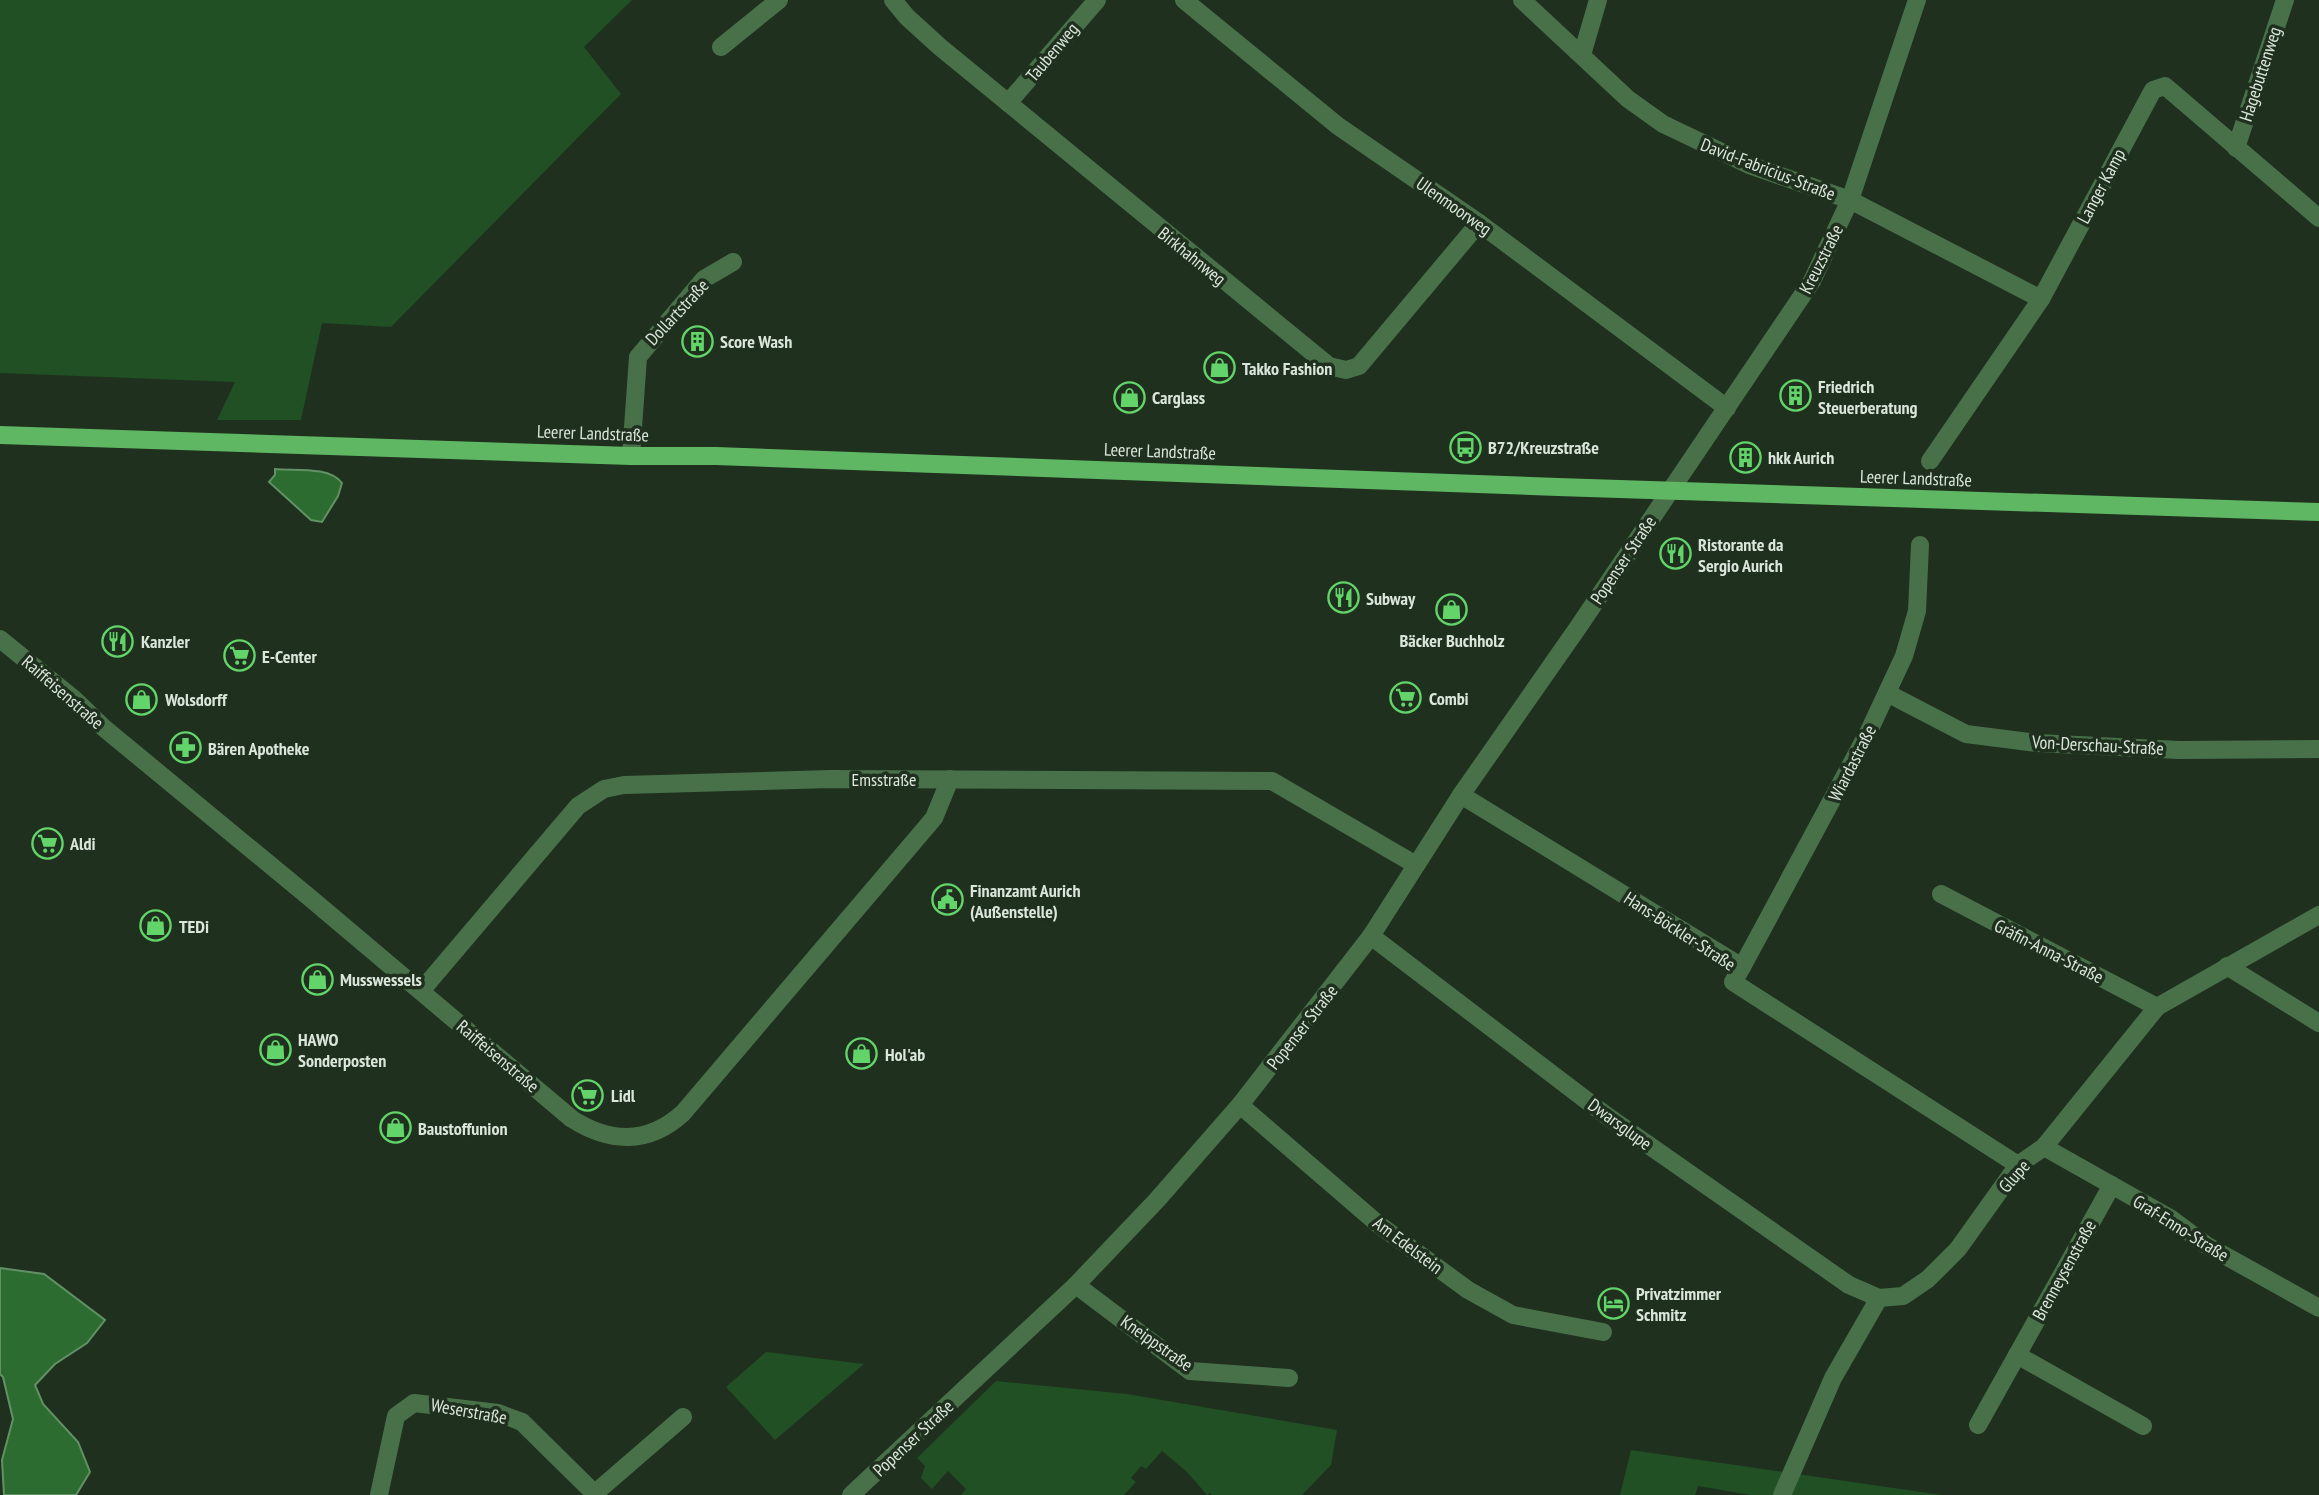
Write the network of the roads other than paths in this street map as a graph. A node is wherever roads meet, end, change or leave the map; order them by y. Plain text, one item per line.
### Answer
1 (779, 0) edge
2 (893, 0) edge
3 (1097, 0) edge
4 (1184, 0) edge
5 (1521, 0) edge
6 (1598, 0) edge
7 (1917, 0) edge
8 (2285, 0) edge
9 (721, 47) dead end
10 (1582, 55) junction
11 (1009, 103) junction
12 (2236, 148) junction
13 (1850, 200) junction
14 (2319, 218) edge
15 (1479, 223) junction
16 (733, 262) dead end
17 (2041, 299) junction
18 (1727, 408) junction
19 (0, 435) edge
20 (631, 456) junction
21 (1930, 461) dead end
22 (1670, 491) junction
23 (2319, 512) edge
24 (1920, 545) dead end
25 (0, 639) edge
26 (1887, 693) junction
27 (2319, 749) edge
28 (950, 779) junction
29 (1461, 795) junction
30 (1416, 865) junction
31 (1941, 894) dead end
32 (2319, 915) edge
33 (1371, 936) junction
34 (2227, 966) junction
35 (1742, 967) junction
36 (421, 991) junction
37 (2157, 1007) junction
38 (2319, 1023) edge
39 (1240, 1105) junction
40 (2043, 1147) junction
41 (2018, 1165) junction
42 (2112, 1185) junction
43 (1076, 1285) junction
44 (1879, 1298) junction
45 (2319, 1308) edge
46 (1603, 1332) dead end
47 (2017, 1355) junction
48 (1289, 1378) dead end
49 (682, 1417) dead end
50 (1978, 1425) dead end
51 (2143, 1426) dead end
52 (595, 1494) edge
53 (379, 1495) edge
54 (851, 1495) edge
55 (1782, 1495) edge

1 - 9 street
2 - 11 street, Birkhahnweg
3 - 11 street, Taubenweg
4 - 15 street, Ulenmoorweg
5 - 10 street, David-Fabricius-Straße
6 - 10 street
7 - 13 street, Kreuzstraße
8 - 12 street, Hagebuttenweg
10 - 13 street, David-Fabricius-Straße
11 - 15 street, Birkhahnweg
12 - 14 street, Langer Kamp
12 - 17 street, Langer Kamp
13 - 17 street, David-Fabricius-Straße
13 - 18 street, Kreuzstraße
15 - 18 street, Ulenmoorweg
16 - 20 street, Dollartstraße
17 - 21 street, Langer Kamp
18 - 22 street, Kreuzstraße
19 - 20 main road, Leerer Landstraße
20 - 22 main road, Leerer Landstraße
22 - 23 main road, Leerer Landstraße
22 - 29 street, Popenser Straße
24 - 26 street, Wiardastraße
25 - 36 street, Raiffeisenstraße
26 - 27 street, Von-Derschau-Straße
26 - 35 street, Wiardastraße
28 - 30 street, Emsstraße
28 - 36 street, Emsstraße
28 - 36 street, Raiffeisenstraße
29 - 30 street, Popenser Straße
29 - 35 street, Hans-Böckler-Straße
30 - 33 street, Popenser Straße
31 - 37 street, Gräfin-Anna-Straße
32 - 34 street, Glupe
33 - 39 street, Popenser Straße
33 - 44 street, Dwarsglupe
34 - 37 street, Glupe
34 - 38 street
35 - 41 street, Hans-Böckler-Straße
37 - 40 street, Glupe
39 - 43 street, Popenser Straße
39 - 46 street, Am Edelstein
40 - 41 street, Glupe
40 - 42 street, Graf-Enno-Straße
41 - 44 street, Glupe
42 - 45 street, Graf-Enno-Straße
42 - 47 street, Brenneysenstraße
43 - 48 street, Kneippstraße
43 - 54 street, Popenser Straße
44 - 55 street
47 - 50 street, Brenneysenstraße
47 - 51 street
49 - 52 street
52 - 53 street, Weserstraße

